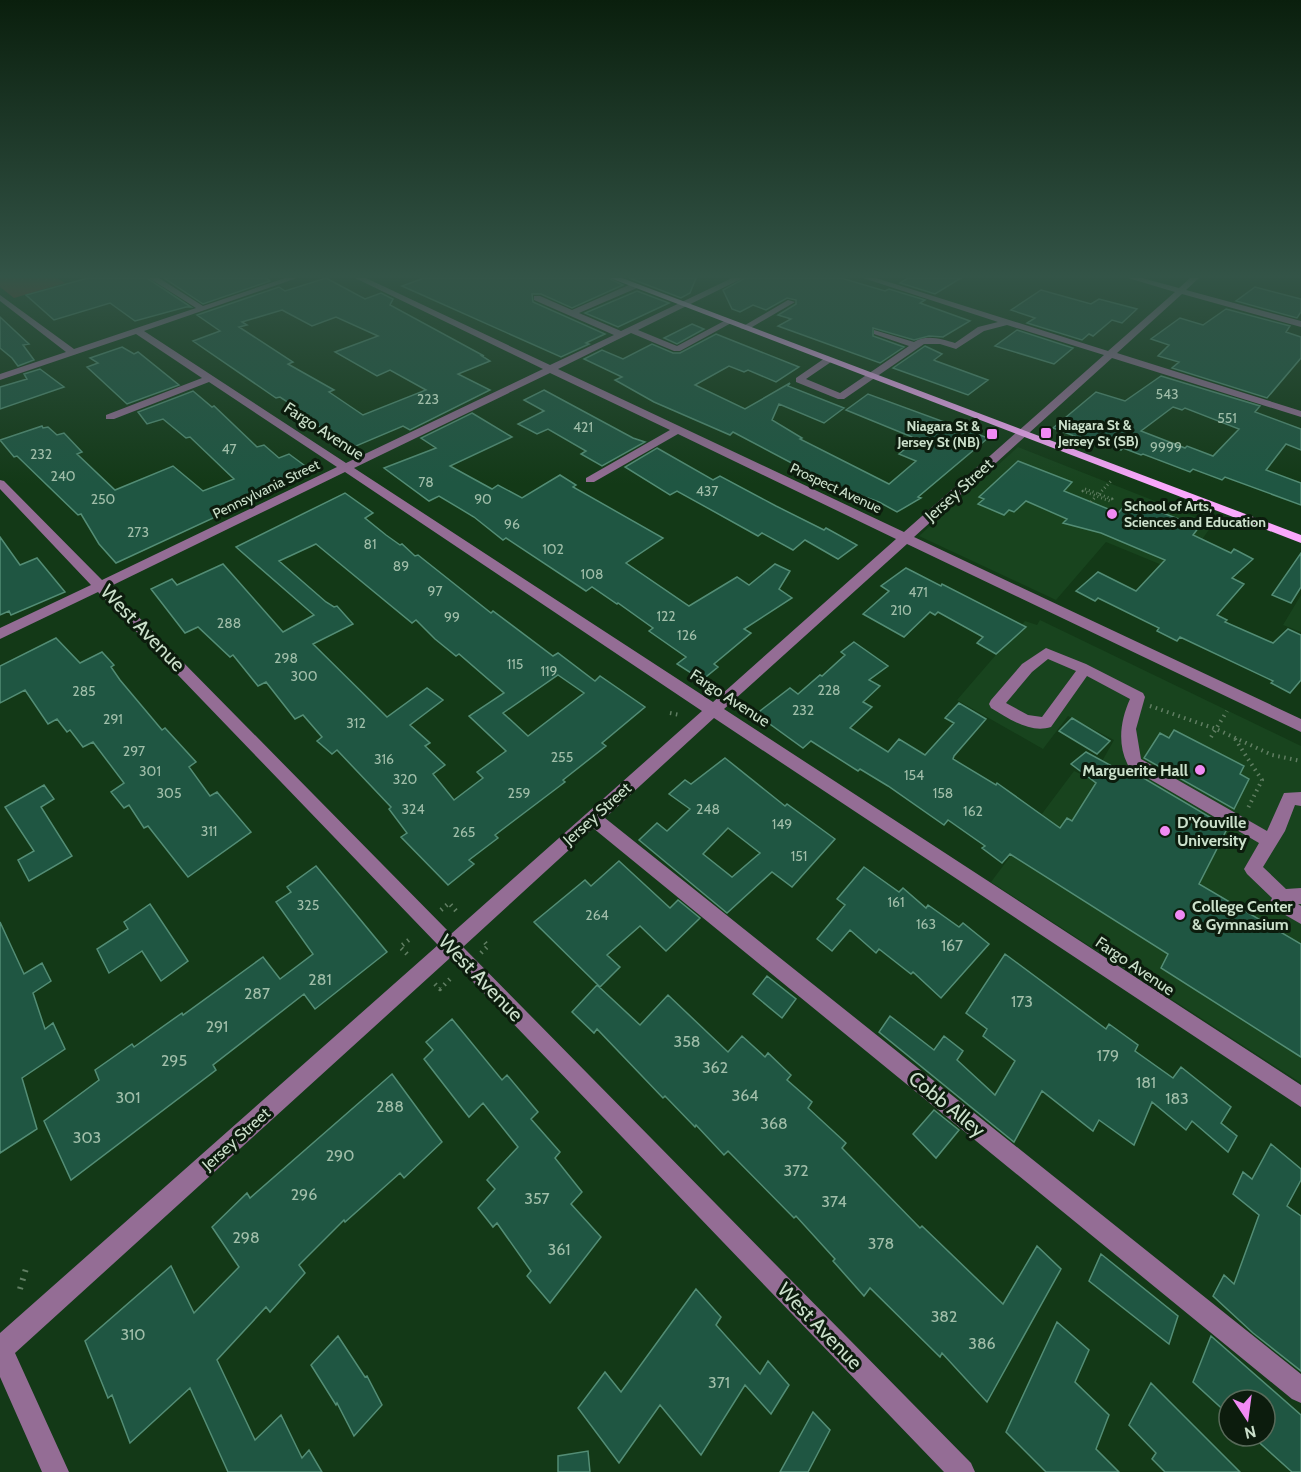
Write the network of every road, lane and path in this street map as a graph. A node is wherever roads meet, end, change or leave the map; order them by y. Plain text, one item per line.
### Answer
1 (66, 347) edge
2 (89, 347) edge
3 (162, 347) edge
4 (503, 347) edge
5 (596, 347) edge
6 (793, 347) edge
7 (915, 347) edge
8 (1087, 347) edge
9 (1118, 347) edge
10 (73, 352) junction
11 (1110, 354) junction
12 (828, 360) junction
13 (550, 369) junction
14 (0, 377) edge
15 (871, 377) junction
16 (210, 378) junction
17 (1301, 414) edge
18 (110, 417) dead end
19 (677, 430) junction
20 (1022, 433) junction
21 (346, 467) junction
22 (590, 480) dead end
23 (1110, 481) dead end
24 (0, 483) edge
25 (1090, 502) dead end
26 (906, 538) junction
27 (1301, 539) edge
28 (101, 585) junction
29 (0, 634) edge
30 (1085, 669) junction
31 (715, 709) junction
32 (1160, 710) dead end
33 (1227, 711) dead end
34 (670, 713) dead end
35 (680, 715) dead end
36 (1301, 726) edge
37 (1216, 729) junction
38 (1211, 737) dead end
39 (1235, 738) junction
40 (1301, 761) edge
41 (1301, 799) edge
42 (593, 818) junction
43 (1243, 818) dead end
44 (1270, 841) junction
45 (1301, 896) edge
46 (1283, 897) junction
47 (438, 913) dead end
48 (458, 913) dead end
49 (1301, 916) edge
50 (410, 939) dead end
51 (450, 946) junction
52 (488, 946) dead end
53 (480, 953) dead end
54 (407, 954) dead end
55 (450, 979) dead end
56 (440, 988) dead end
57 (1301, 1097) edge
58 (27, 1265) dead end
59 (20, 1289) dead end
60 (0, 1350) edge
61 (1301, 1390) edge
62 (56, 1472) edge
63 (962, 1472) edge

1 - 10 street
2 - 10 street
3 - 16 street, Fargo Avenue
4 - 13 street, Prospect Avenue
5 - 13 street, Pennsylvania Street
6 - 12 main road
7 - 15 street
8 - 11 street
9 - 11 street, Jersey Street
10 - 14 street
11 - 17 street
11 - 20 street, Jersey Street
12 - 15 main road
12 - 15 street
13 - 19 street, Prospect Avenue
13 - 21 street, Pennsylvania Street
15 - 20 main road
16 - 18 street
16 - 21 street, Fargo Avenue
19 - 22 street
19 - 26 street, Prospect Avenue
20 - 26 street, Jersey Street
20 - 27 main road
21 - 28 street, Pennsylvania Street
21 - 31 street, Fargo Avenue
23 - 25 path
24 - 28 street, West Avenue
26 - 31 street, Jersey Street
26 - 36 street, Prospect Avenue
28 - 29 street, Pennsylvania Street
28 - 51 street, West Avenue
30 - 30 street
30 - 44 street
31 - 42 street, Jersey Street
31 - 57 street, Fargo Avenue
32 - 37 path
33 - 37 path
34 - 35 path
37 - 38 path
37 - 39 path
39 - 40 path
39 - 43 path
41 - 44 street
42 - 51 street, Jersey Street
42 - 61 street, Cobb Alley
44 - 46 street
45 - 46 street
46 - 49 street
47 - 48 path
50 - 54 path
51 - 60 street, Jersey Street
51 - 63 street, West Avenue
52 - 53 path
55 - 56 path
58 - 59 path
60 - 62 street

